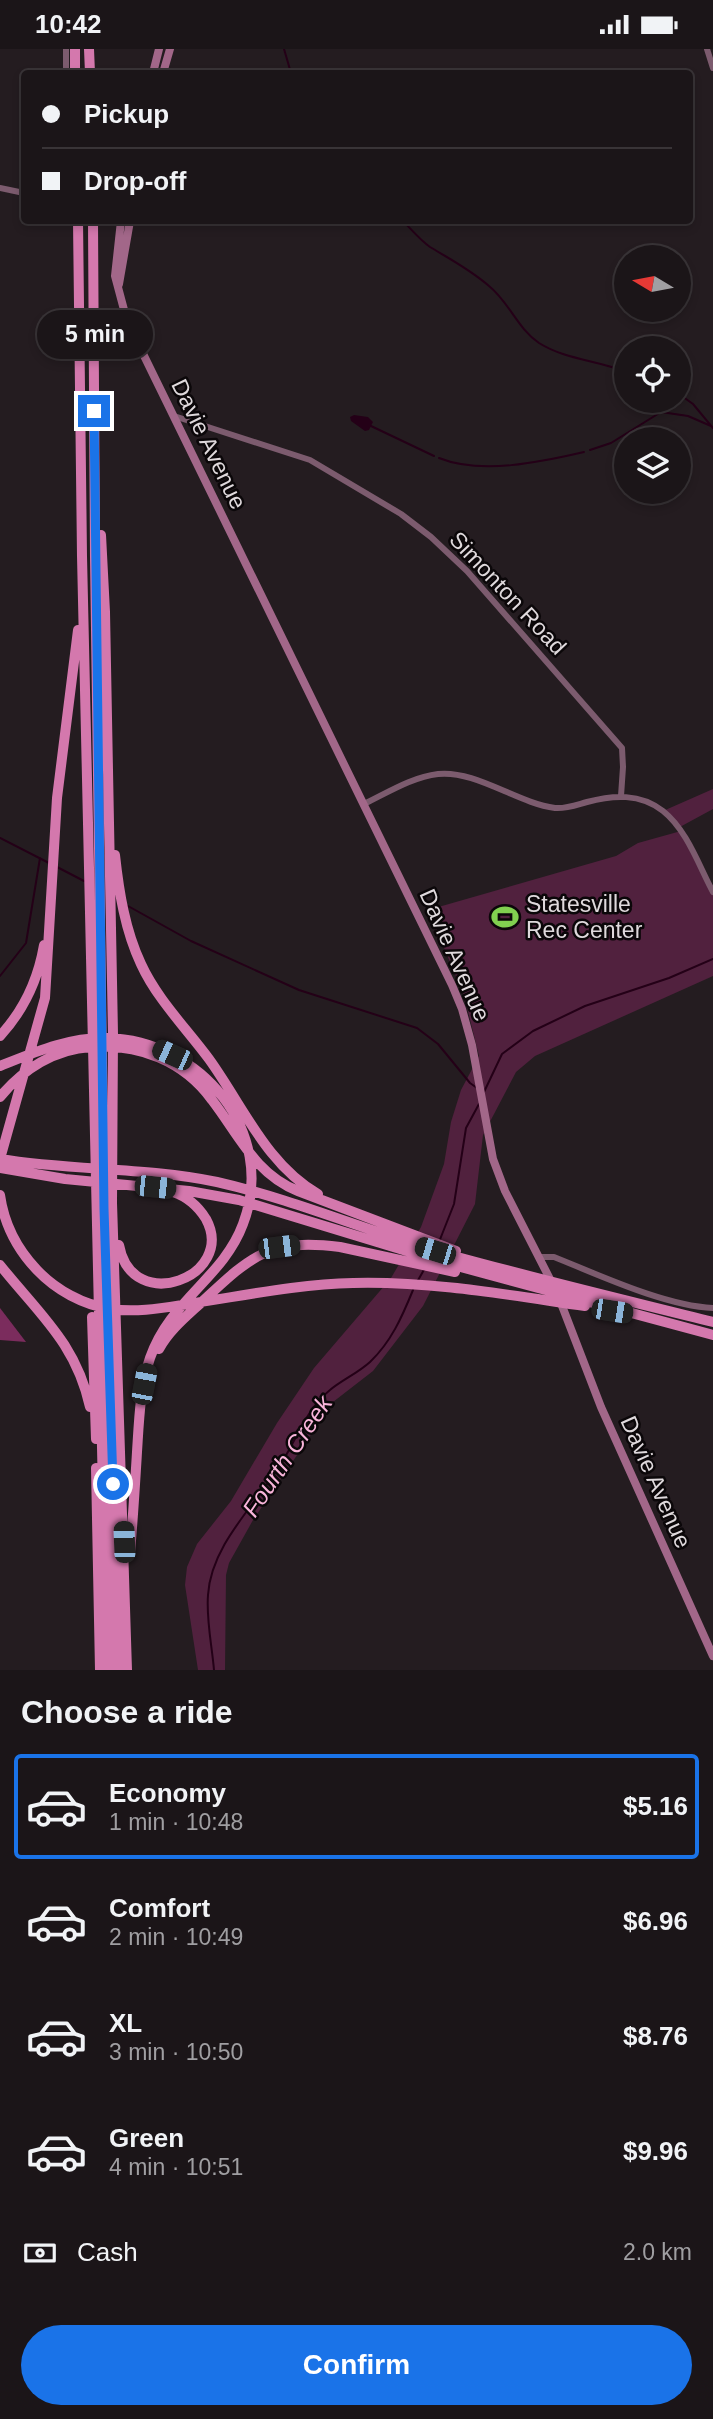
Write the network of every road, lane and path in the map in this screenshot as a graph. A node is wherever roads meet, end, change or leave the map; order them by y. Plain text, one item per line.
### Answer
1 (66, 49) edge
2 (75, 49) edge
3 (89, 49) edge
4 (170, 49) edge
5 (707, 49) edge
6 (159, 52) edge
7 (713, 68) edge
8 (164, 69) edge
9 (66, 70) edge
10 (75, 70) edge
11 (90, 70) edge
12 (154, 70) edge
13 (0, 188) edge
14 (21, 192) edge
15 (78, 224) edge
16 (93, 224) edge
17 (121, 224) edge
18 (129, 224) edge
19 (118, 287) junction
20 (94, 387) junction
21 (174, 416) junction
22 (82, 556) junction
23 (621, 796) junction
24 (364, 804) junction
25 (110, 883) junction
26 (713, 892) edge
27 (51, 903) junction
28 (103, 1033) junction
29 (0, 1036) edge
30 (103, 1053) junction
31 (0, 1066) edge
32 (0, 1097) edge
33 (0, 1157) edge
34 (0, 1168) edge
35 (155, 1187) junction
36 (0, 1195) edge
37 (112, 1203) junction
38 (354, 1210) junction
39 (96, 1237) junction
40 (418, 1250) junction
41 (540, 1257) junction
42 (448, 1259) junction
43 (0, 1266) edge
44 (713, 1308) edge
45 (634, 1314) junction
46 (713, 1322) edge
47 (713, 1335) edge
48 (144, 1384) junction
49 (96, 1440) junction
50 (126, 1598) junction
51 (713, 1656) edge
52 (100, 1670) edge
53 (107, 1670) edge
54 (117, 1670) edge
55 (127, 1670) edge

1 - 9 street
2 - 10 highway
3 - 11 highway
4 - 8 main road
5 - 7 street
6 - 8 main road
6 - 12 main road
13 - 14 street
15 - 22 highway
16 - 20 highway
17 - 19 main road
18 - 19 main road
19 - 21 main road, Davie Avenue
20 - 25 highway
20 - 25 highway
21 - 23 street, Simonton Road
21 - 24 main road, Davie Avenue
22 - 27 highway
22 - 28 highway
23 - 24 street
23 - 26 street
24 - 41 main road, Davie Avenue
25 - 28 highway
25 - 38 highway
27 - 29 highway
27 - 33 highway
28 - 30 highway
28 - 30 highway
30 - 37 highway
30 - 39 highway
30 - 54 highway
31 - 48 highway
32 - 38 highway
33 - 40 highway
34 - 35 highway
35 - 37 highway
35 - 40 highway
36 - 45 highway
37 - 50 highway
38 - 40 highway
39 - 49 highway
39 - 53 highway
40 - 42 highway
40 - 42 highway
40 - 48 highway
41 - 44 street
41 - 51 main road, Davie Avenue
42 - 45 highway
42 - 46 highway
43 - 49 highway
45 - 47 highway
48 - 50 highway
49 - 52 highway
50 - 55 highway

